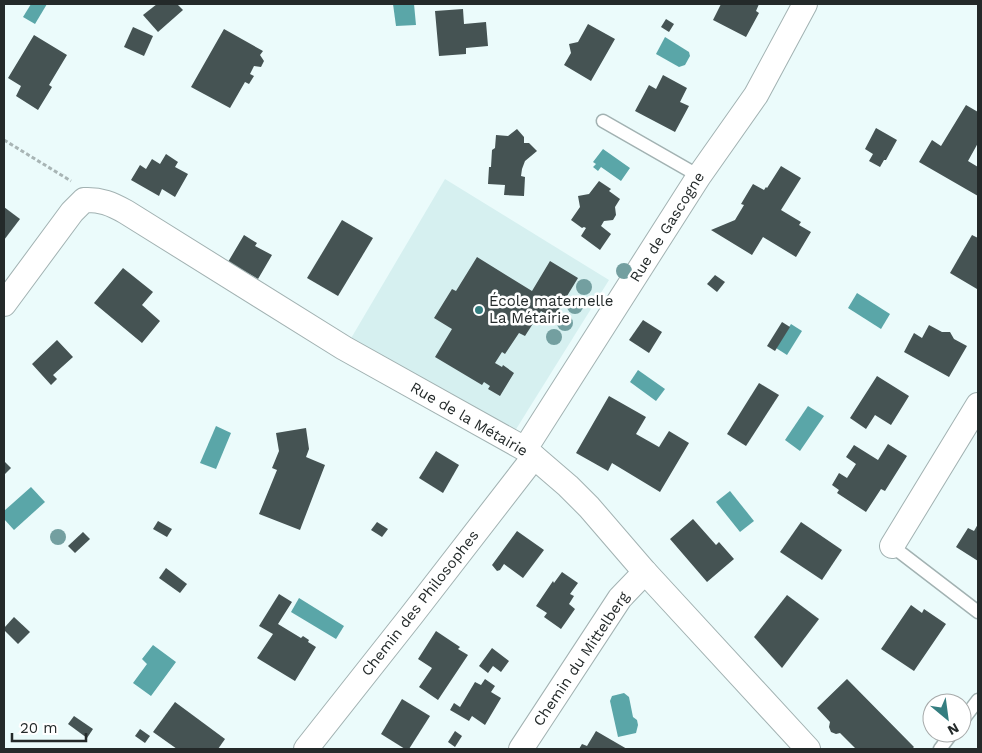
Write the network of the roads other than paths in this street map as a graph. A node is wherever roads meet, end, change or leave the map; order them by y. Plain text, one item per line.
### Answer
1 (805, 4) edge
2 (603, 121) dead end
3 (699, 176) junction
4 (4, 304) edge
5 (978, 405) edge
6 (529, 453) junction
7 (892, 546) joint
8 (645, 572) junction
9 (978, 612) edge
10 (306, 749) edge
11 (521, 749) edge
12 (808, 749) edge

1 - 3 street, Rue de Gascogne
2 - 3 lane
3 - 6 street, Rue de Gascogne
4 - 6 street, Rue de la Métairie
5 - 7 street
6 - 8 street, Rue de la Métairie
6 - 10 street, Chemin des Philosophes
7 - 9 lane
8 - 11 street, Chemin du Mittelberg
8 - 12 street, Rue de la Métairie

